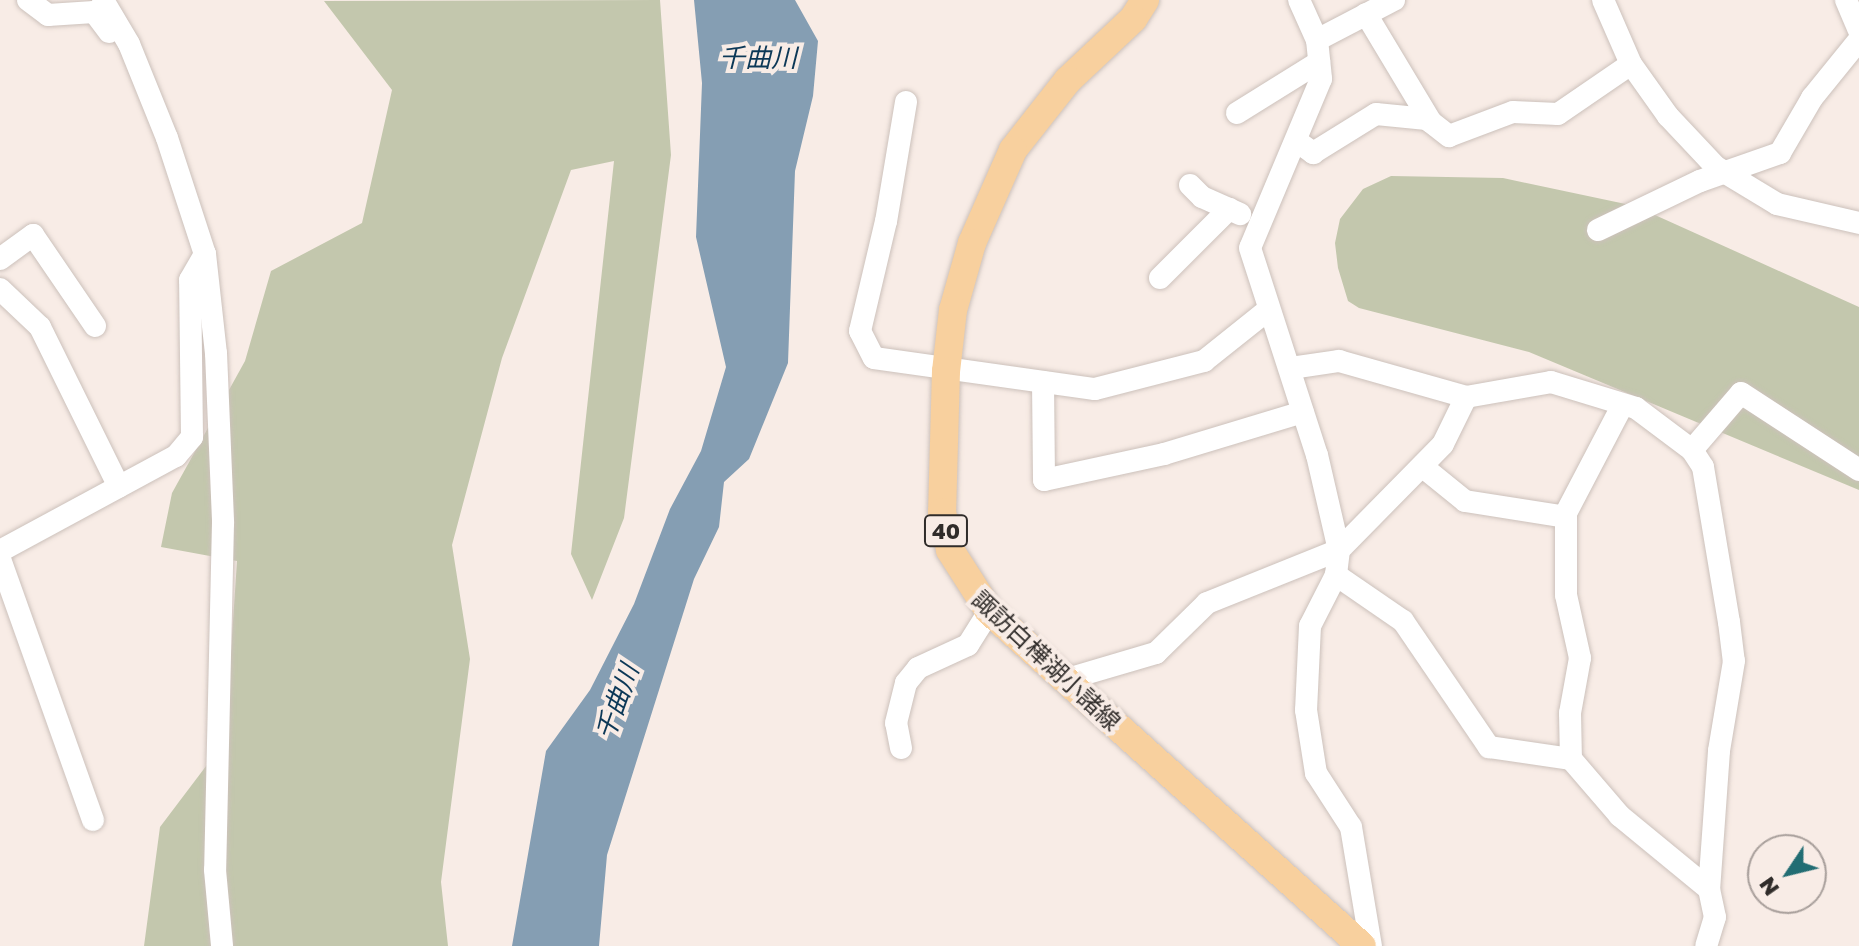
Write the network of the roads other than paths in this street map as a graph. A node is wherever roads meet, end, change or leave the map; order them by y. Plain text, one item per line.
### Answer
1 (28, 0) edge
2 (103, 0) edge
3 (1145, 0) edge
4 (1299, 0) edge
5 (1394, 0) edge
6 (1603, 0) edge
7 (1846, 0) edge
8 (1366, 14) junction
9 (1859, 30) edge
10 (1859, 40) edge
11 (129, 44) junction
12 (1318, 51) junction
13 (1631, 64) junction
14 (906, 102) dead end
15 (1237, 113) dead end
16 (1431, 122) junction
17 (1298, 142) junction
18 (1725, 174) junction
19 (1190, 185) dead end
20 (1229, 209) junction
21 (1257, 223) junction
22 (1859, 223) edge
23 (1598, 230) dead end
24 (205, 254) junction
25 (0, 259) edge
26 (1160, 278) dead end
27 (0, 289) edge
28 (1268, 310) junction
29 (95, 326) dead end
30 (1291, 368) junction
31 (946, 371) junction
32 (1043, 382) junction
33 (1466, 397) junction
34 (1621, 408) junction
35 (1303, 412) junction
36 (1692, 450) junction
37 (1423, 467) junction
38 (1859, 470) edge
39 (119, 487) junction
40 (1566, 517) junction
41 (1339, 550) junction
42 (0, 551) edge
43 (0, 559) edge
44 (1336, 575) junction
45 (989, 611) junction
46 (1064, 680) junction
47 (901, 748) dead end
48 (1571, 759) junction
49 (93, 820) dead end
50 (1709, 889) junction
51 (222, 946) edge
52 (1362, 946) edge
53 (1371, 946) edge
54 (1706, 946) edge

1 - 11 street
2 - 11 street
3 - 31 main road, 諏訪白樺湖小諸線 / 40
4 - 12 street
5 - 8 street
6 - 13 street
7 - 9 street
8 - 12 street
8 - 16 street
10 - 18 street
11 - 24 street
12 - 15 street
12 - 17 street
13 - 16 street
13 - 18 street
14 - 31 street
16 - 17 street
17 - 21 street
18 - 22 street
18 - 23 street
19 - 20 street
20 - 21 street
20 - 26 street
21 - 28 street
24 - 39 street
24 - 51 street
25 - 29 street
27 - 39 street
28 - 30 street
28 - 32 street
30 - 33 street
30 - 35 street
31 - 32 street
31 - 45 main road, 諏訪白樺湖小諸線 / 40
32 - 35 street
33 - 34 street
33 - 37 street
34 - 36 street
34 - 40 street
35 - 41 street
36 - 38 street
36 - 50 street
37 - 40 street
37 - 41 street
39 - 42 street
40 - 48 street
41 - 44 street
41 - 46 street
43 - 49 street
44 - 48 street
44 - 53 street
45 - 46 main road, 諏訪白樺湖小諸線 / 40
45 - 47 street
46 - 52 main road, 諏訪白樺湖小諸線 / 40
48 - 50 street
50 - 54 street

